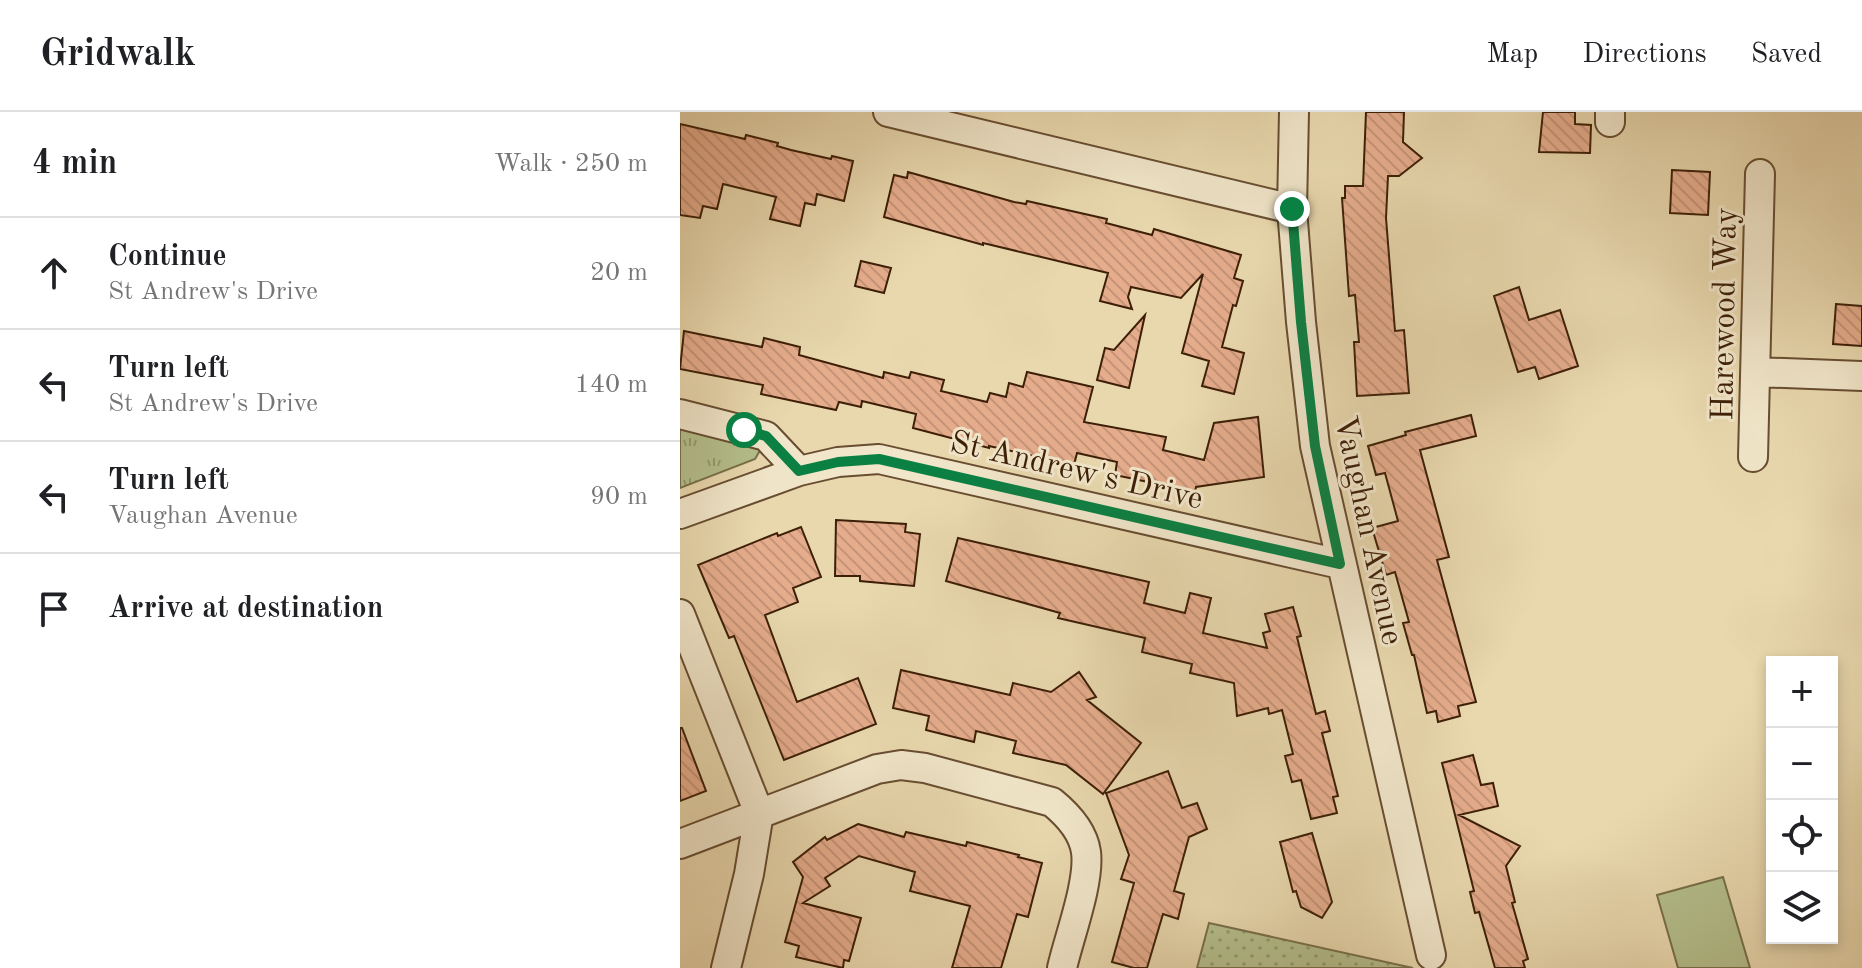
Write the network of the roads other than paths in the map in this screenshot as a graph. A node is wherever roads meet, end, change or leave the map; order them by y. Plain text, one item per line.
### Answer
1 (888, 112) edge
2 (1294, 112) edge
3 (1760, 174) dead end
4 (1292, 209) junction
5 (1756, 372) junction
6 (1862, 376) edge
7 (680, 414) edge
8 (1753, 457) dead end
9 (799, 471) junction
10 (680, 514) edge
11 (1340, 564) junction
12 (680, 614) edge
13 (759, 813) junction
14 (680, 844) edge
15 (1431, 955) dead end
16 (726, 968) edge
17 (1062, 968) edge

1 - 4 street
2 - 4 street, Vaughan Avenue
3 - 5 street, Harewood Way
4 - 11 street, Vaughan Avenue
5 - 6 street
5 - 8 street, Harewood Way
7 - 9 street
9 - 10 street, St Andrew's Drive
9 - 11 street, St Andrew's Drive
11 - 15 street, Vaughan Avenue
12 - 13 street
13 - 14 street
13 - 16 street
13 - 17 street

